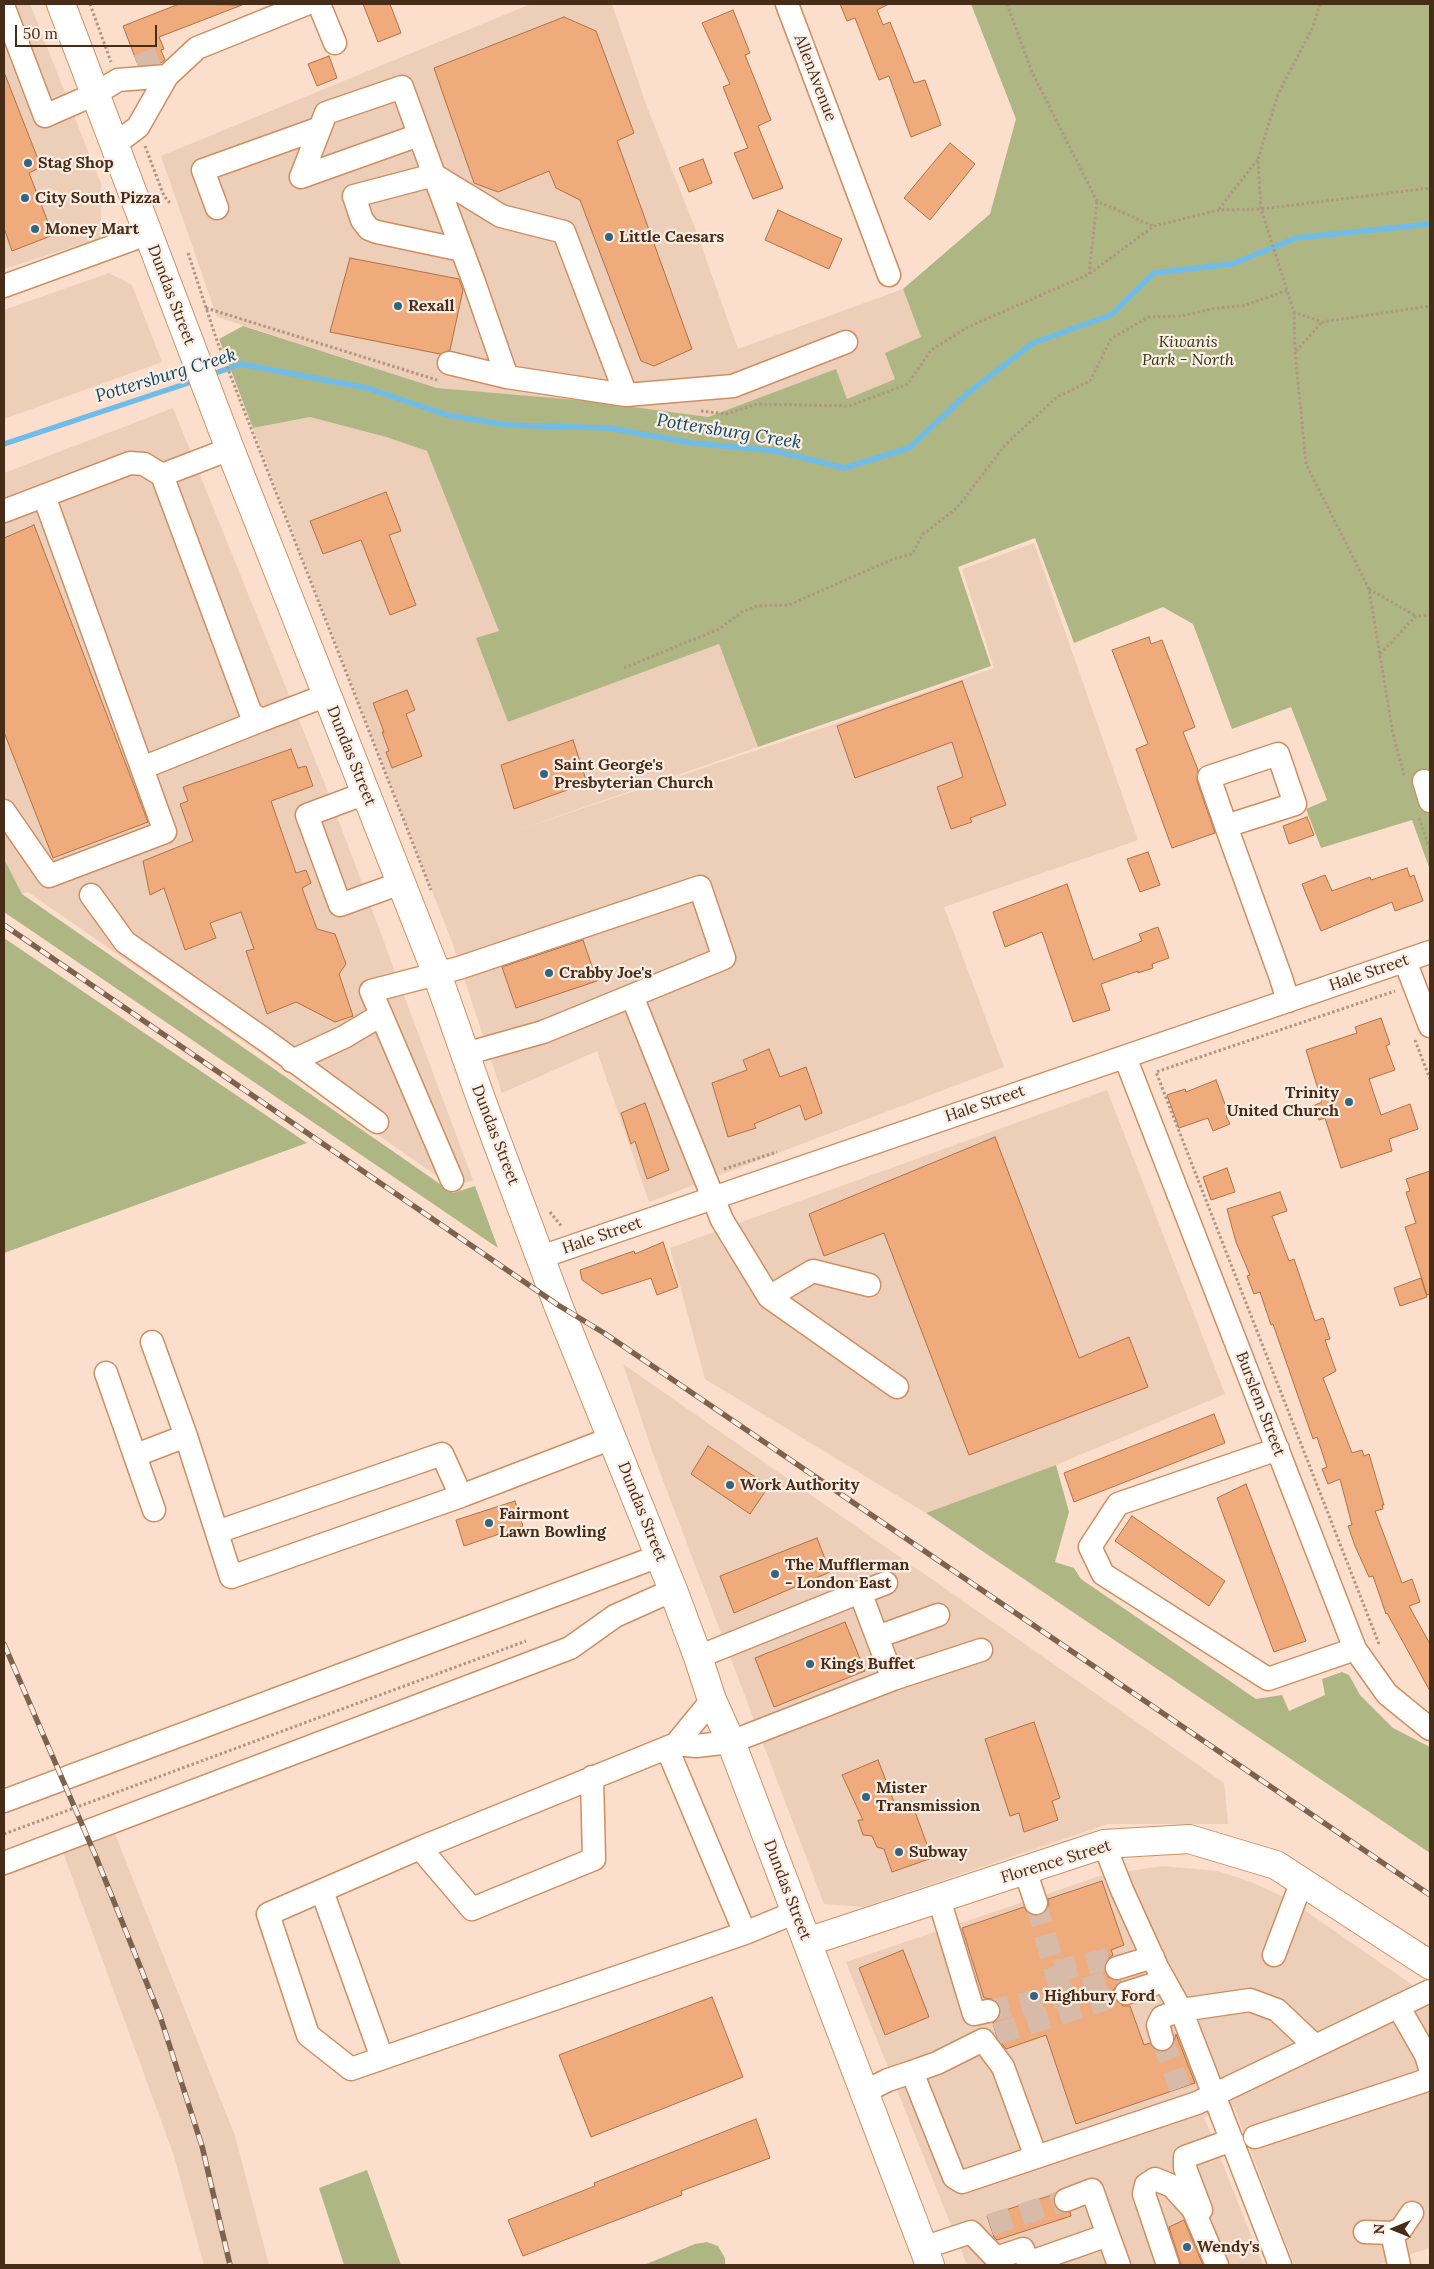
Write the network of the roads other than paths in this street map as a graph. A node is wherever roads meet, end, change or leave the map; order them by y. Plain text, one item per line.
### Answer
1 (61, 4) edge
2 (306, 4) edge
3 (319, 4) edge
4 (787, 4) edge
5 (4, 8) edge
6 (335, 43) dead end
7 (165, 66) junction
8 (95, 94) junction
9 (320, 128) junction
10 (419, 135) junction
11 (114, 145) junction
12 (434, 175) junction
13 (217, 208) dead end
14 (147, 234) junction
15 (462, 250) junction
16 (889, 276) dead end
17 (4, 286) edge
18 (846, 342) dead end
19 (447, 373) road end
20 (507, 377) junction
21 (626, 395) junction
22 (230, 448) junction
23 (162, 475) junction
24 (44, 496) junction
25 (4, 511) edge
26 (327, 695) junction
27 (262, 720) junction
28 (142, 768) junction
29 (366, 793) junction
30 (4, 811) edge
31 (1226, 826) dead end
32 (402, 883) junction
33 (91, 895) dead end
34 (1430, 952) edge
35 (1405, 961) junction
36 (437, 974) junction
37 (632, 996) junction
38 (1288, 1001) junction
39 (380, 1015) junction
40 (1422, 1030) edge
41 (465, 1054) junction
42 (1125, 1057) junction
43 (292, 1061) junction
44 (377, 1122) dead end
45 (452, 1180) dead end
46 (713, 1197) junction
47 (541, 1257) junction
48 (869, 1285) dead end
49 (768, 1297) junction
50 (152, 1342) dead end
51 (106, 1372) dead end
52 (897, 1387) dead end
53 (186, 1436) junction
54 (612, 1438) junction
55 (1278, 1449) junction
56 (136, 1455) junction
57 (461, 1496) junction
58 (154, 1510) dead end
59 (217, 1532) junction
60 (659, 1556) junction
61 (886, 1583) dead end
62 (673, 1590) junction
63 (860, 1593) junction
64 (938, 1615) dead end
65 (877, 1637) junction
66 (1355, 1649) junction
67 (980, 1650) dead end
68 (698, 1657) junction
69 (893, 1679) junction
70 (712, 1700) junction
71 (1430, 1729) edge
72 (731, 1742) junction
73 (672, 1746) junction
74 (592, 1778) junction
75 (4, 1801) edge
76 (1104, 1844) junction
77 (420, 1848) junction
78 (4, 1862) edge
79 (1025, 1870) junction
80 (1302, 1881) junction
81 (322, 1891) junction
82 (939, 1898) junction
83 (1036, 1903) tunnel mouth
84 (796, 1912) junction
85 (745, 1933) junction
86 (807, 1942) junction
87 (1274, 1955) dead end
88 (1156, 1963) junction
89 (1430, 1965) edge
90 (1430, 1991) edge
91 (1398, 2006) junction
92 (1181, 2010) junction
93 (988, 2011) tunnel mouth
94 (1162, 2039) tunnel mouth
95 (1314, 2046) junction
96 (382, 2058) junction
97 (1430, 2068) edge
98 (912, 2072) junction
99 (1430, 2079) edge
100 (864, 2092) junction
101 (1214, 2094) junction
102 (1255, 2137) dead end
103 (1232, 2140) junction
104 (1036, 2157) junction
105 (1066, 2200) tunnel mouth
106 (1412, 2213) dead end
107 (1365, 2232) dead end
108 (1392, 2233) junction
109 (1108, 2235) junction
110 (927, 2257) edge
111 (1029, 2264) edge
112 (1119, 2265) edge
113 (1168, 2265) edge
114 (1216, 2265) edge
115 (1221, 2265) edge
116 (1280, 2265) edge
117 (1399, 2265) edge

1 - 8 main road, Dundas Street
2 - 7 street
3 - 6 street
4 - 16 street, AllenAvenue
5 - 8 street
7 - 8 street
7 - 11 street
8 - 11 main road, Dundas Street
9 - 10 street
9 - 10 street
9 - 13 street
10 - 12 street
11 - 14 main road, Dundas Street
12 - 15 street
12 - 15 street
12 - 21 street
14 - 17 street
14 - 22 main road, Dundas Street
15 - 20 street
18 - 21 street
19 - 20 street
20 - 21 street
22 - 23 street
22 - 26 main road, Dundas Street
23 - 24 street
23 - 27 street
24 - 25 street
24 - 28 street
26 - 27 street
26 - 29 main road, Dundas Street
27 - 28 street
28 - 30 street
29 - 32 main road, Dundas Street
29 - 32 street
31 - 38 street
32 - 36 main road, Dundas Street
33 - 43 street
34 - 35 street, Hale Street
35 - 38 street, Hale Street
35 - 40 street
36 - 37 street
36 - 39 street
36 - 41 main road, Dundas Street
37 - 41 street
37 - 46 street
38 - 42 street, Hale Street
39 - 43 street
39 - 45 street
41 - 47 main road, Dundas Street
42 - 46 street, Hale Street
42 - 55 street, Burslem Street
43 - 44 street
46 - 47 street, Hale Street
46 - 49 street
47 - 54 main road, Dundas Street
48 - 49 street
49 - 52 street
50 - 53 street
51 - 56 street
53 - 56 street
53 - 59 street
54 - 57 street
54 - 60 main road, Dundas Street
55 - 66 street, Burslem Street
55 - 66 street
56 - 58 street
57 - 59 street
57 - 59 street
60 - 62 main road, Dundas Street
60 - 75 street
61 - 63 street
62 - 68 main road, Dundas Street
62 - 78 street
63 - 65 street
63 - 68 street
64 - 65 street
65 - 69 street
66 - 71 street, Burslem Street
67 - 69 street
68 - 70 main road, Dundas Street
69 - 72 street
70 - 72 main road, Dundas Street
70 - 73 street
72 - 73 street
72 - 84 main road, Dundas Street
73 - 74 street
73 - 85 street
74 - 77 street
74 - 77 street
76 - 79 main road, Florence Street
76 - 80 main road, Florence Street
76 - 88 street
77 - 81 street
79 - 82 main road, Florence Street
79 - 83 street
80 - 87 street
80 - 89 main road, Florence Street
81 - 96 street
81 - 96 street
82 - 86 main road, Florence Street
82 - 93 street
84 - 85 street
84 - 86 main road, Dundas Street
85 - 96 street
86 - 100 main road, Dundas Street
88 - 88 street
88 - 92 street
90 - 91 street
91 - 95 street
91 - 97 street
92 - 94 street
92 - 95 street
92 - 101 street
95 - 101 street
98 - 100 street
98 - 104 street
98 - 104 street
99 - 102 street
100 - 110 main road, Dundas Street
101 - 103 street
101 - 104 street
103 - 115 street
103 - 116 street
105 - 109 street
106 - 108 street
107 - 108 street
108 - 117 street
109 - 111 street
109 - 112 street
110 - 111 street
113 - 114 street

